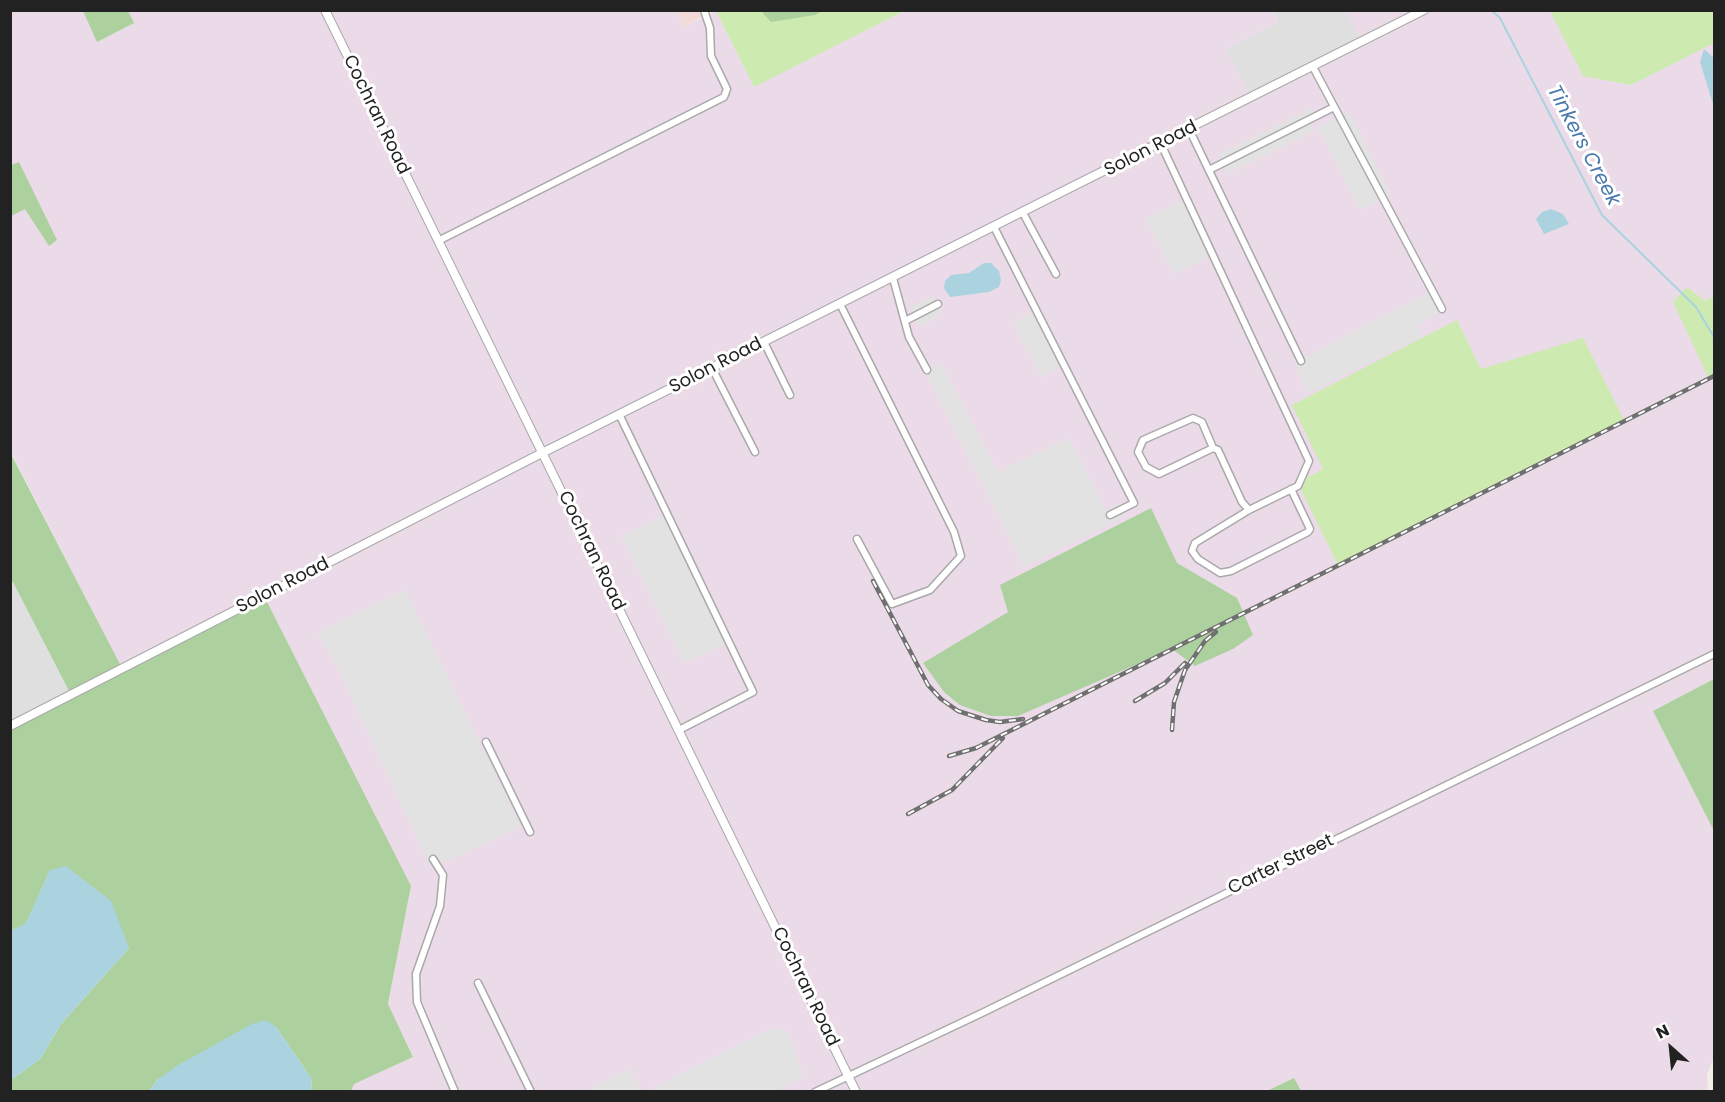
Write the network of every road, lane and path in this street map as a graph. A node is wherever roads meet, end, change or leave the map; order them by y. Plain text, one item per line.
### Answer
1 (325, 10) edge
2 (704, 10) edge
3 (1424, 10) edge
4 (1313, 67) junction
5 (1334, 107) junction
6 (1190, 129) junction
7 (1161, 144) junction
8 (1209, 170) junction
9 (1023, 213) junction
10 (994, 227) junction
11 (438, 241) junction
12 (1056, 274) dead end
13 (893, 278) junction
14 (840, 304) junction
15 (938, 304) dead end
16 (1442, 309) dead end
17 (905, 321) junction
18 (764, 342) junction
19 (1301, 361) dead end
20 (712, 368) junction
21 (927, 370) dead end
22 (790, 394) dead end
23 (619, 414) junction
24 (1213, 448) junction
25 (755, 452) dead end
26 (542, 453) junction
27 (1291, 489) junction
28 (1249, 510) junction
29 (1110, 515) dead end
30 (857, 539) dead end
31 (1714, 654) edge
32 (10, 726) edge
33 (678, 730) junction
34 (486, 742) dead end
35 (530, 832) dead end
36 (433, 859) dead end
37 (478, 983) dead end
38 (848, 1076) junction
39 (455, 1092) edge
40 (531, 1092) edge
41 (816, 1092) edge
42 (856, 1092) edge

1 - 11 street, Cochran Road
2 - 11 street
3 - 4 street, Solon Road
4 - 5 street
4 - 6 street, Solon Road
5 - 8 street
5 - 16 street
6 - 7 street, Solon Road
6 - 8 street
7 - 9 street, Solon Road
7 - 27 street
8 - 19 street
9 - 10 street, Solon Road
9 - 12 street
10 - 13 street, Solon Road
10 - 29 street
11 - 26 street, Cochran Road
13 - 14 street, Solon Road
13 - 17 street
14 - 18 street, Solon Road
14 - 30 street
15 - 17 street
17 - 21 street
18 - 20 street, Solon Road
18 - 22 street
20 - 23 street, Solon Road
20 - 25 street
23 - 26 street, Solon Road
23 - 33 street
24 - 24 street
24 - 28 street
26 - 32 street, Solon Road
26 - 33 street, Cochran Road
27 - 28 street
27 - 28 street
31 - 38 street, Carter Street
33 - 38 street, Cochran Road
34 - 35 street
36 - 39 street
37 - 40 street
38 - 41 street, Carter Street
38 - 42 street, Cochran Road

